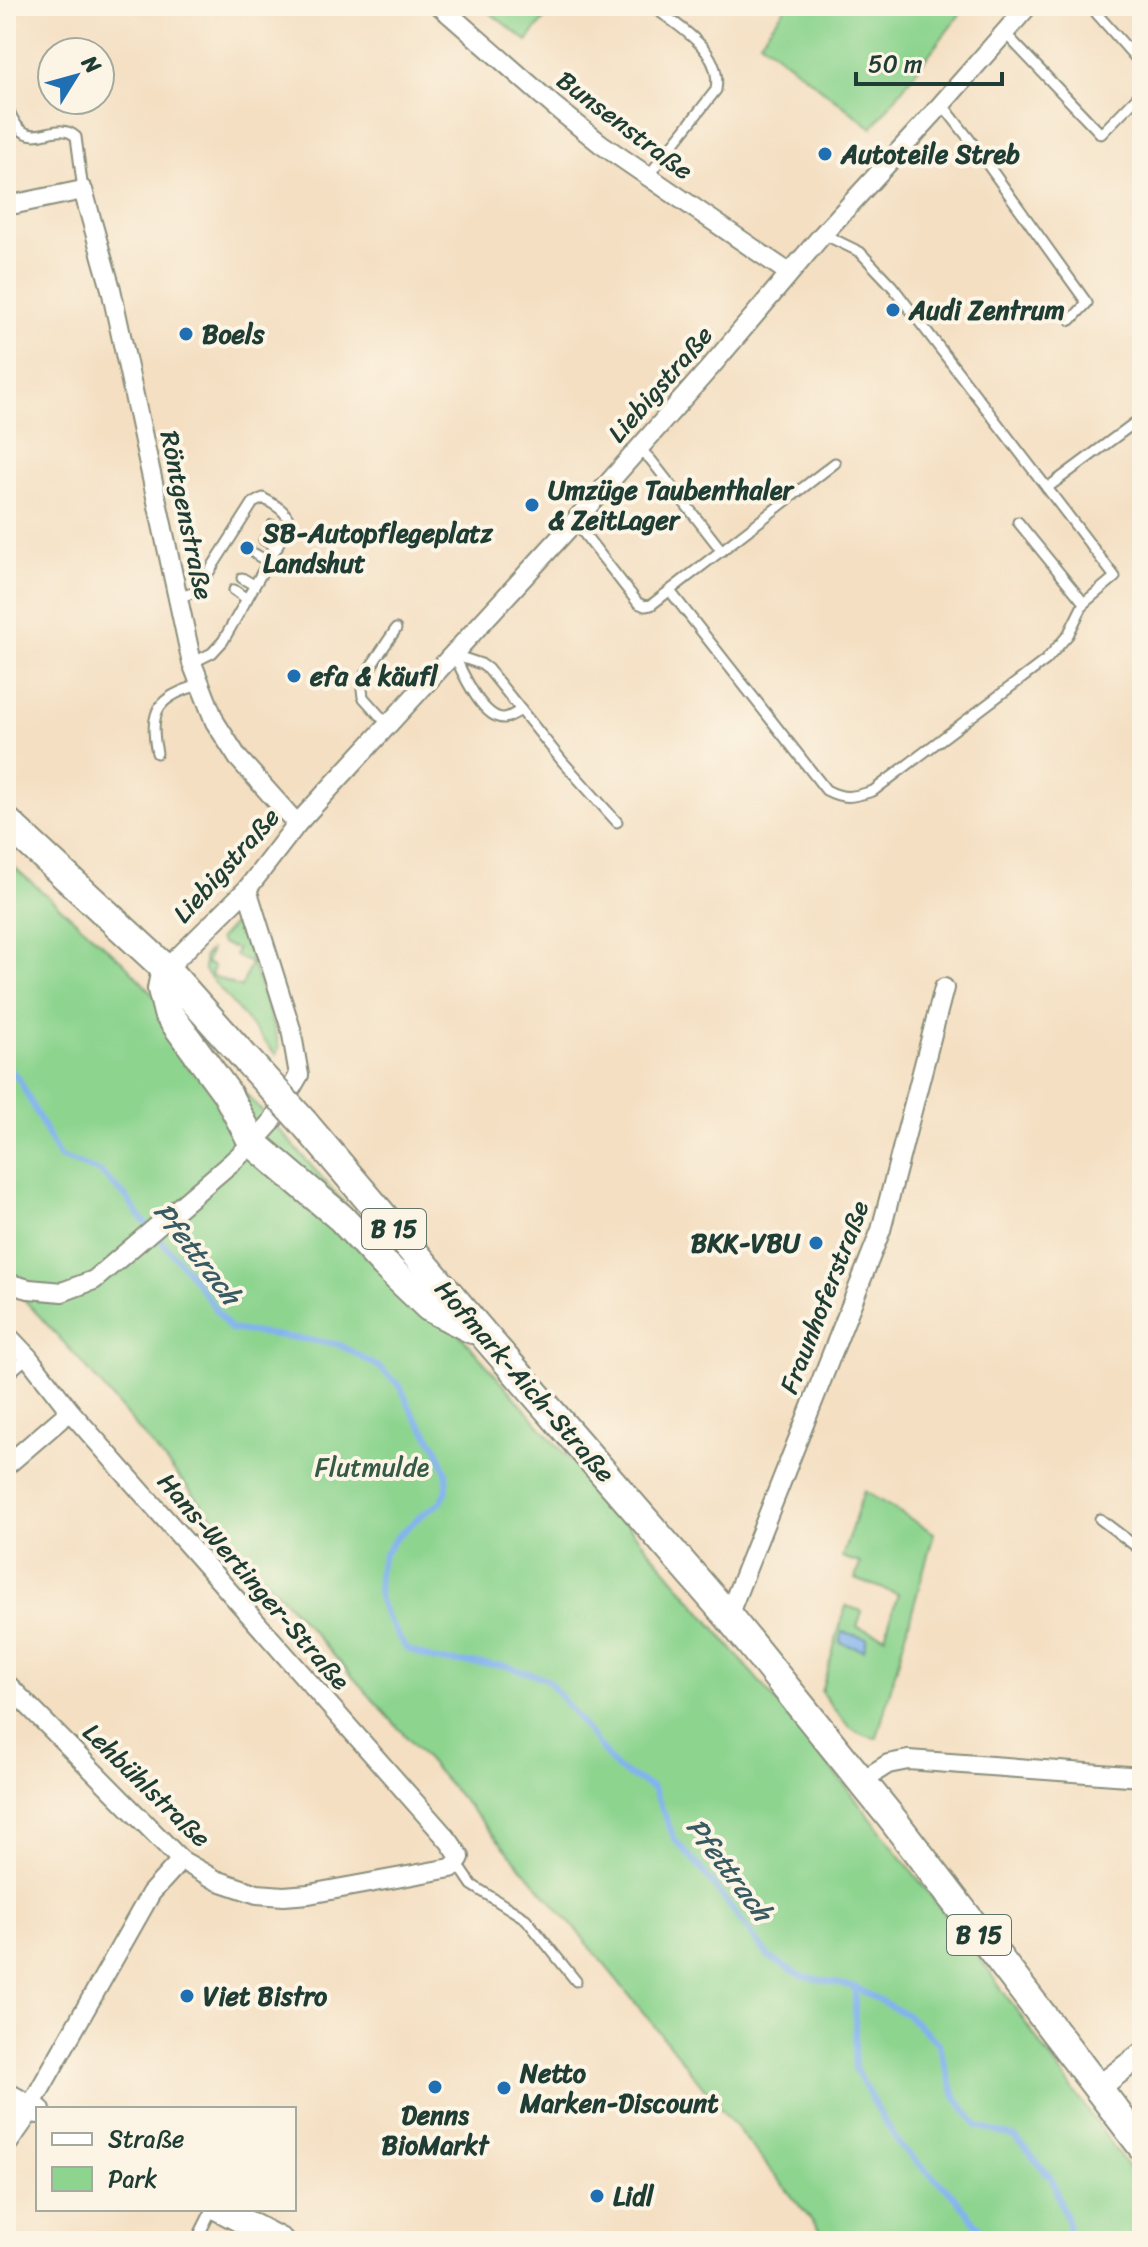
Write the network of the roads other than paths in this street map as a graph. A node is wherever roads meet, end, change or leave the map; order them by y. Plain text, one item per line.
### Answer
1 (440, 6) edge
2 (652, 6) edge
3 (1028, 6) edge
4 (1090, 6) edge
5 (1005, 33) junction
6 (1142, 65) edge
7 (1142, 92) edge
8 (6, 102) edge
9 (942, 104) junction
10 (648, 176) junction
11 (83, 190) junction
12 (6, 206) edge
13 (823, 234) junction
14 (789, 273) junction
15 (1071, 320) dead end
16 (1142, 420) edge
17 (639, 448) junction
18 (835, 463) dead end
19 (1047, 488) junction
20 (575, 522) junction
21 (1018, 522) dead end
22 (272, 525) dead end
23 (285, 532) junction
24 (264, 540) dead end
25 (277, 548) junction
26 (722, 551) junction
27 (255, 554) dead end
28 (268, 562) junction
29 (208, 574) junction
30 (242, 578) dead end
31 (217, 580) dead end
32 (254, 585) junction
33 (234, 590) dead end
34 (670, 591) junction
35 (178, 598) junction
36 (247, 599) junction
37 (1084, 603) junction
38 (396, 629) dead end
39 (454, 655) junction
40 (192, 663) junction
41 (200, 685) junction
42 (521, 710) junction
43 (388, 725) junction
44 (157, 753) dead end
45 (6, 821) edge
46 (617, 822) dead end
47 (297, 824) junction
48 (247, 889) junction
49 (166, 969) junction
50 (944, 988) dead end
51 (253, 1143) junction
52 (6, 1280) edge
53 (6, 1334) edge
54 (484, 1335) junction
55 (28, 1357) junction
56 (6, 1376) edge
57 (70, 1411) junction
58 (6, 1466) edge
59 (1100, 1519) dead end
60 (1142, 1551) edge
61 (728, 1616) junction
62 (6, 1683) edge
63 (1142, 1777) edge
64 (861, 1781) junction
65 (181, 1860) junction
66 (457, 1863) junction
67 (576, 1981) dead end
68 (1142, 2054) edge
69 (1098, 2088) junction
70 (6, 2094) edge
71 (34, 2109) edge
72 (6, 2141) edge
73 (1142, 2146) edge
74 (211, 2211) edge
75 (224, 2211) edge
76 (196, 2241) edge
77 (281, 2241) edge

1 - 10 street, Bunsenstraße
2 - 10 lane
3 - 5 street, Liebigstraße
4 - 6 lane
5 - 7 lane
5 - 9 street, Liebigstraße
8 - 11 lane
9 - 13 street, Liebigstraße
9 - 15 lane
10 - 14 street, Bunsenstraße
11 - 12 street
11 - 35 street, Röntgenstraße
13 - 14 street, Liebigstraße
13 - 19 lane
14 - 17 street, Liebigstraße
16 - 19 lane
17 - 20 street, Liebigstraße
17 - 26 lane
18 - 26 lane
19 - 37 lane
20 - 34 lane
20 - 39 street, Liebigstraße
21 - 37 lane
22 - 23 lane
23 - 25 lane
23 - 29 lane
24 - 25 lane
25 - 28 lane
26 - 34 lane
27 - 28 lane
28 - 32 lane
29 - 31 lane
29 - 35 lane
30 - 32 lane
32 - 36 lane
33 - 36 lane
34 - 37 lane
35 - 40 street, Röntgenstraße
36 - 40 lane
38 - 43 lane
39 - 42 lane
39 - 42 lane
39 - 43 street, Liebigstraße
40 - 41 street, Röntgenstraße
41 - 44 lane
41 - 47 street, Röntgenstraße
42 - 46 lane
43 - 47 street, Liebigstraße
45 - 49 main road, Hofmark-Aich-Straße / B 15
47 - 48 street, Liebigstraße
48 - 49 street, Liebigstraße
48 - 51 street
49 - 51 main road
49 - 54 main road, Hofmark-Aich-Straße / B 15, bridge
50 - 61 street, Fraunhoferstraße
51 - 52 street
51 - 54 main road
53 - 55 street, Hans-Wertinger-Straße
54 - 61 main road, Hofmark-Aich-Straße / B 15
55 - 56 lane
55 - 57 street, Hans-Wertinger-Straße
57 - 58 street
57 - 66 street, Hans-Wertinger-Straße
59 - 60 lane
61 - 64 main road, Hofmark-Aich-Straße / B 15
62 - 65 street, Lehbühlstraße
63 - 64 street
64 - 69 main road, Hofmark-Aich-Straße / B 15
65 - 66 street, Lehbühlstraße
65 - 71 street
66 - 67 lane
68 - 69 street
69 - 73 main road, Hofmark-Aich-Straße / B 15
70 - 71 street
71 - 72 main road
74 - 76 lane
75 - 77 main road

